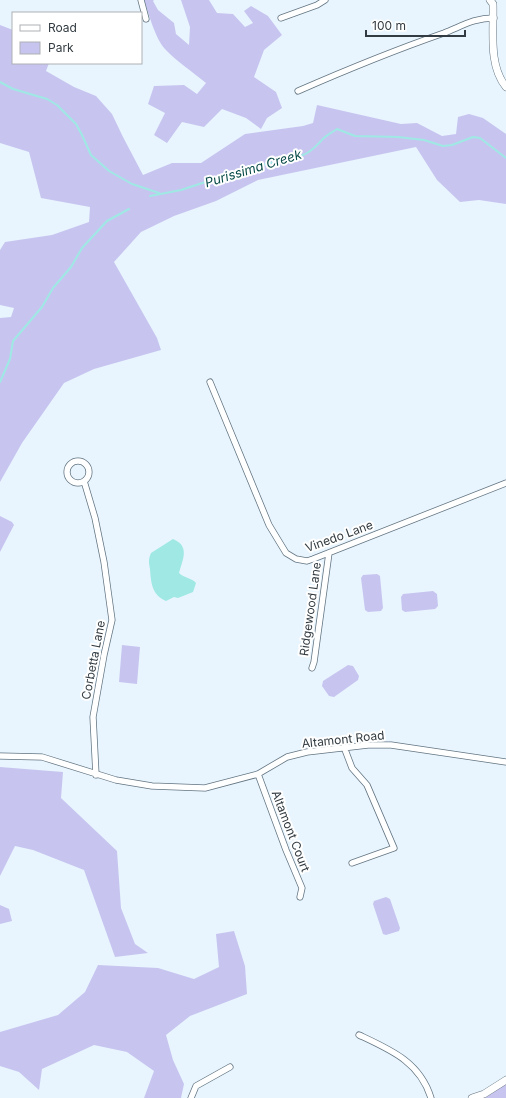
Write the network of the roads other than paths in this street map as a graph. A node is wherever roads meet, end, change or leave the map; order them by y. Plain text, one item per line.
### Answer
1 (141, 0) edge
2 (325, 0) edge
3 (494, 1) edge
4 (281, 18) dead end
5 (494, 18) junction
6 (146, 20) dead end
7 (506, 86) edge
8 (298, 91) dead end
9 (210, 382) dead end
10 (84, 481) dead end
11 (506, 483) edge
12 (329, 553) junction
13 (312, 668) dead end
14 (344, 747) junction
15 (0, 756) edge
16 (506, 762) edge
17 (258, 774) junction
18 (96, 775) junction
19 (352, 864) dead end
20 (300, 897) dead end
21 (359, 1035) dead end
22 (230, 1067) dead end
23 (506, 1080) edge
24 (191, 1098) edge
25 (431, 1098) edge
26 (472, 1098) edge

1 - 6 street
2 - 4 street
3 - 5 street
5 - 7 street
5 - 8 street
9 - 12 street, Vinedo Lane
10 - 18 street, Corbetta Lane
11 - 12 street, Vinedo Lane
12 - 13 street, Ridgewood Lane
14 - 16 street, Altamont Road
14 - 17 street, Altamont Road
14 - 19 street
15 - 18 street, Altamont Road
17 - 18 street, Altamont Road
17 - 20 street, Altamont Court
21 - 25 street
22 - 24 street
23 - 26 street

